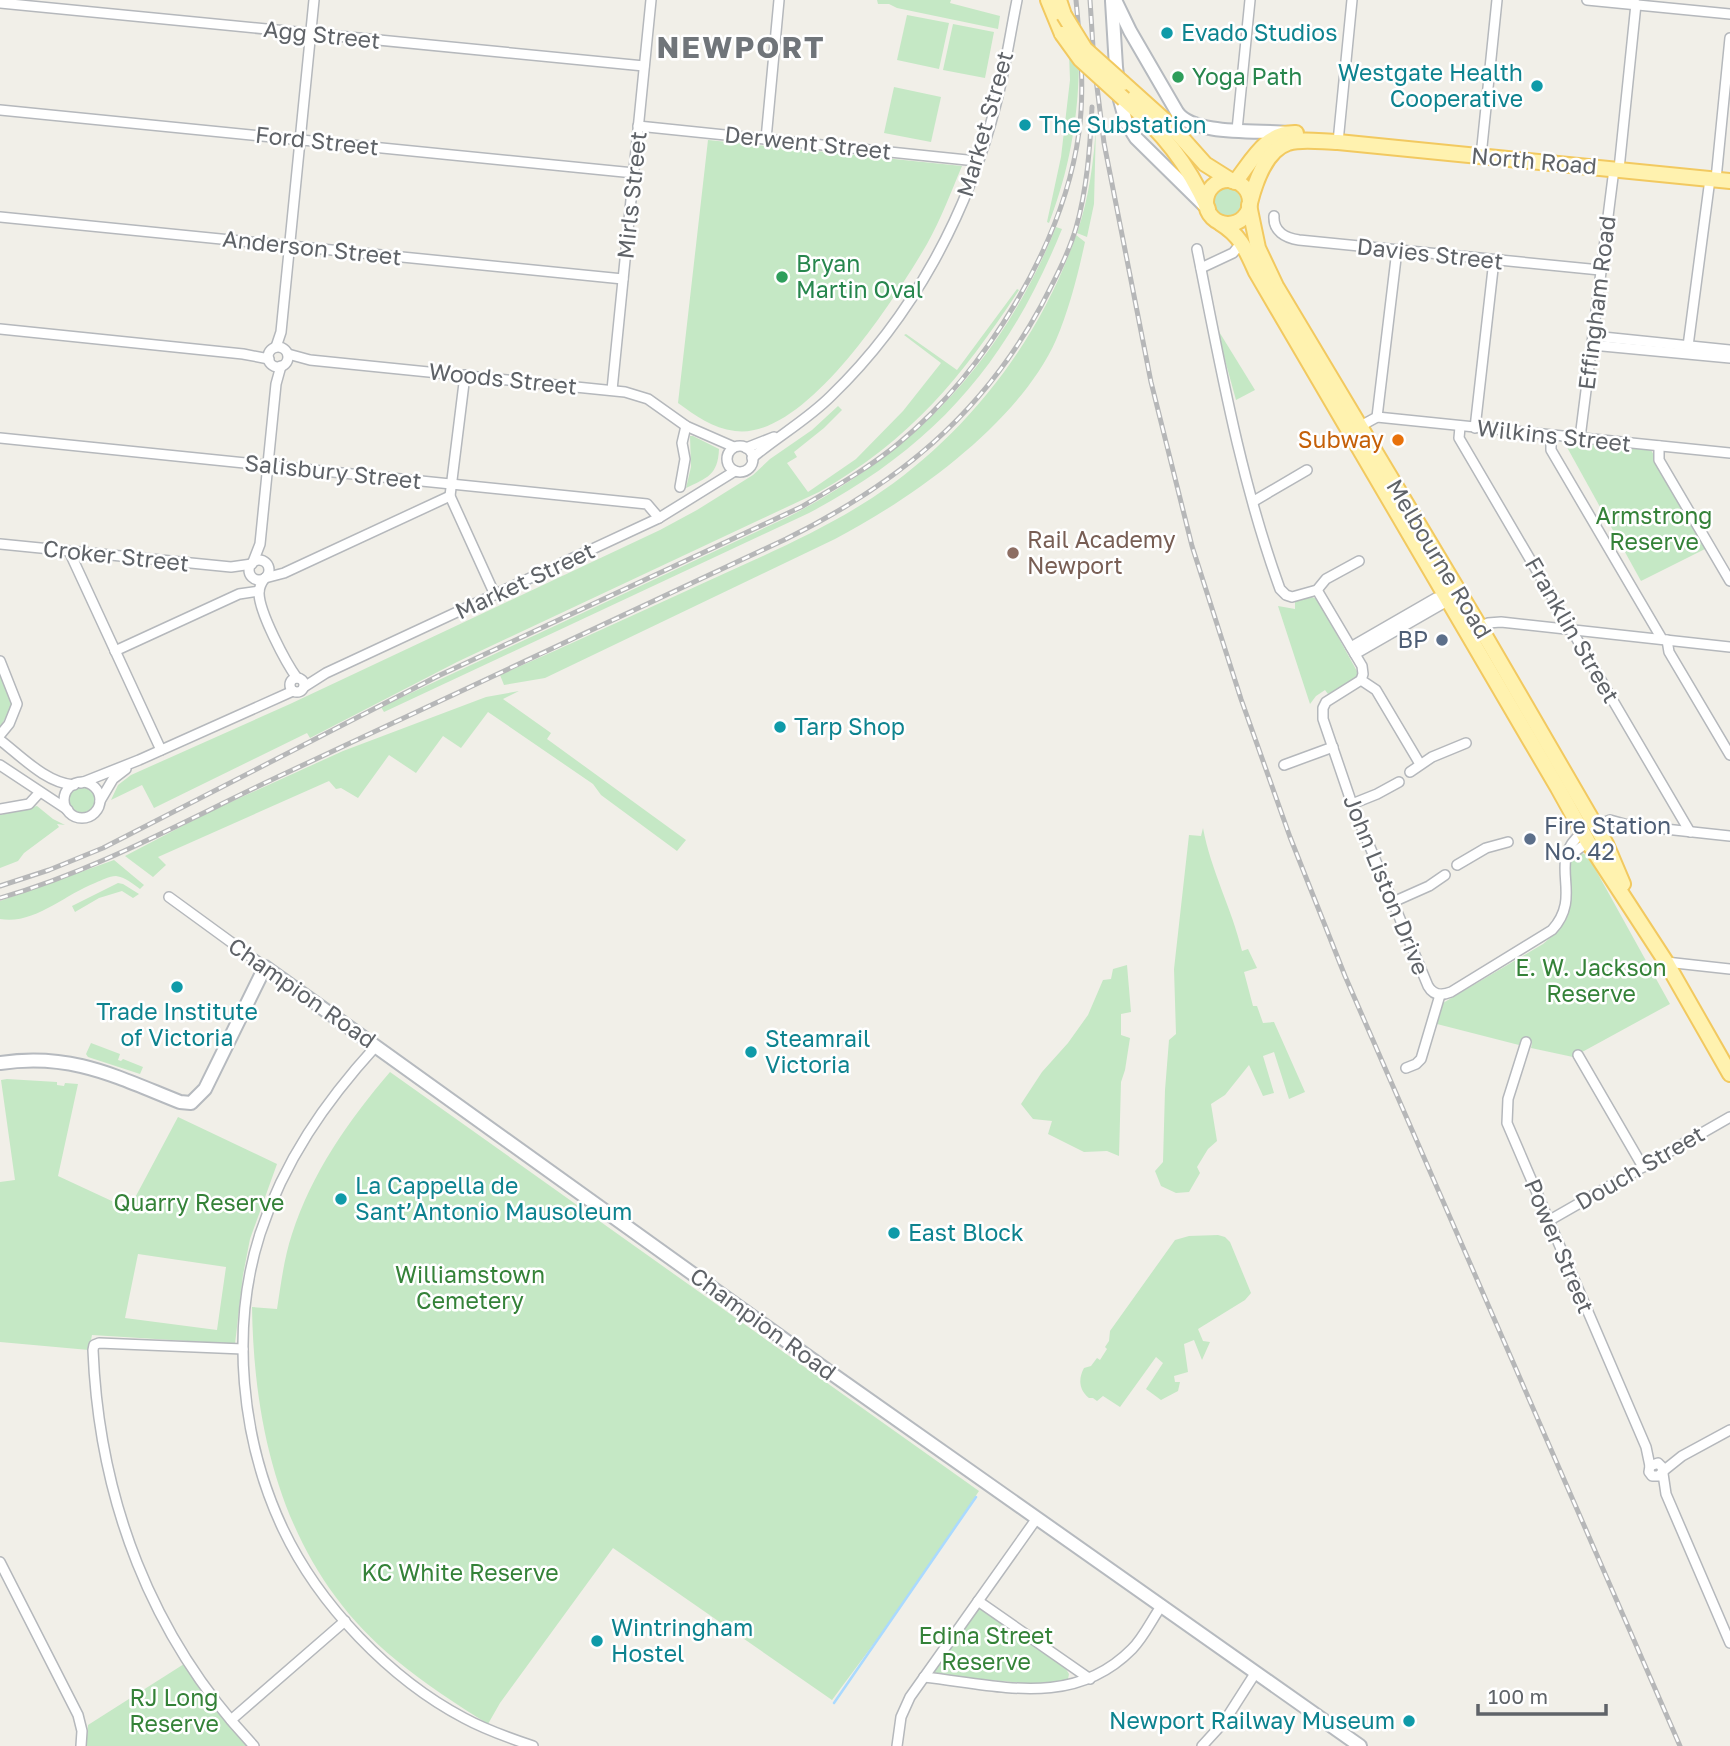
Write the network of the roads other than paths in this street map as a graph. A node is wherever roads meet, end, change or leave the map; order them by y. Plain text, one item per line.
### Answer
1 (314, 0) edge
2 (651, 0) edge
3 (779, 0) edge
4 (1017, 0) edge
5 (1048, 0) edge
6 (1059, 0) edge
7 (1114, 0) edge
8 (1250, 0) edge
9 (1352, 0) edge
10 (1497, 0) edge
11 (1587, 0) edge
12 (0, 3) edge
13 (1636, 4) junction
14 (1730, 14) edge
15 (311, 33) junction
16 (1131, 34) junction
17 (1730, 38) edge
18 (1114, 40) junction
19 (644, 66) junction
20 (0, 110) edge
21 (638, 126) junction
22 (1237, 130) junction
23 (1288, 133) junction
24 (766, 139) junction
25 (300, 140) junction
26 (1338, 142) junction
27 (1268, 151) junction
28 (1480, 156) junction
29 (978, 163) junction
30 (1616, 169) junction
31 (634, 173) junction
32 (1719, 179) edge
33 (1233, 182) junction
34 (1250, 204) junction
35 (1207, 209) junction
36 (1274, 216) dead end
37 (0, 217) edge
38 (1220, 223) junction
39 (1242, 242) junction
40 (289, 246) junction
41 (1197, 249) dead end
42 (1396, 250) junction
43 (1494, 260) junction
44 (1201, 268) junction
45 (1601, 270) junction
46 (623, 279) junction
47 (0, 329) edge
48 (1593, 340) junction
49 (1688, 346) junction
50 (1730, 350) edge
51 (278, 357) junction
52 (1730, 358) edge
53 (465, 375) junction
54 (612, 390) junction
55 (1377, 417) junction
56 (686, 426) junction
57 (1460, 427) junction
58 (1475, 428) junction
59 (1355, 429) junction
60 (780, 434) junction
61 (1551, 435) junction
62 (0, 438) edge
63 (714, 438) junction
64 (1580, 438) junction
65 (1660, 446) junction
66 (734, 447) junction
67 (746, 447) junction
68 (1730, 453) edge
69 (752, 458) junction
70 (727, 459) junction
71 (269, 466) junction
72 (1307, 470) dead end
73 (735, 471) junction
74 (718, 480) junction
75 (453, 483) junction
76 (680, 487) dead end
77 (450, 496) junction
78 (1254, 501) junction
79 (659, 518) junction
80 (0, 544) edge
81 (260, 544) junction
82 (69, 551) junction
83 (1359, 561) dead end
84 (252, 563) junction
85 (266, 565) junction
86 (232, 567) junction
87 (289, 570) junction
88 (250, 575) junction
89 (265, 578) junction
90 (1730, 580) edge
91 (1317, 590) junction
92 (256, 591) junction
93 (1451, 592) junction
94 (495, 595) junction
95 (1572, 629) junction
96 (1474, 631) junction
97 (1665, 639) junction
98 (1730, 647) edge
99 (1353, 650) junction
100 (115, 652) junction
101 (0, 661) edge
102 (1362, 680) junction
103 (296, 684) junction
104 (0, 737) edge
105 (1466, 743) dead end
106 (1332, 747) junction
107 (161, 750) junction
108 (1730, 755) edge
109 (139, 760) junction
110 (1420, 764) junction
111 (0, 765) edge
112 (1284, 765) dead end
113 (1410, 772) dead end
114 (1399, 782) dead end
115 (78, 784) junction
116 (40, 792) junction
117 (100, 801) junction
118 (1352, 804) junction
119 (0, 810) edge
120 (68, 810) junction
121 (1690, 832) junction
122 (1591, 834) junction
123 (1730, 836) edge
124 (1508, 842) dead end
125 (1457, 865) dead end
126 (1446, 875) dead end
127 (169, 897) dead end
128 (1393, 902) junction
129 (1666, 962) junction
130 (265, 967) junction
131 (1730, 969) edge
132 (1440, 995) junction
133 (1526, 1042) dead end
134 (376, 1046) junction
135 (1578, 1055) dead end
136 (0, 1063) edge
137 (1406, 1068) dead end
138 (1730, 1074) edge
139 (1730, 1117) edge
140 (1643, 1167) junction
141 (1550, 1220) junction
142 (243, 1349) junction
143 (1730, 1430) edge
144 (1658, 1469) junction
145 (1037, 1518) junction
146 (0, 1562) edge
147 (978, 1601) junction
148 (1162, 1605) junction
149 (345, 1621) junction
150 (1730, 1643) edge
151 (1256, 1672) junction
152 (924, 1677) junction
153 (1090, 1679) junction
154 (231, 1720) junction
155 (81, 1746) edge
156 (254, 1746) edge
157 (533, 1746) edge
158 (897, 1746) edge
159 (1202, 1746) edge
160 (1360, 1746) edge

1 - 15 street
2 - 19 street, Mirls Street
3 - 24 street
4 - 29 street, Market Street
5 - 35 main road, bridge
6 - 33 main road, bridge
7 - 16 street
7 - 18 street
8 - 22 street
9 - 26 street
10 - 28 street
11 - 13 street
12 - 15 street, Agg Street
13 - 14 street
13 - 30 street, Effingham Road
15 - 19 street, Agg Street
15 - 25 street
16 - 18 street
16 - 22 street
17 - 32 street
18 - 35 street
19 - 21 street, Mirls Street
20 - 25 street, Ford Street
21 - 24 street, Derwent Street
21 - 31 street, Mirls Street
22 - 23 street
22 - 27 street
23 - 26 main road, North Road
23 - 27 main road, North Road
24 - 29 street, Derwent Street
25 - 31 street, Ford Street
25 - 40 street
26 - 27 main road, North Road
26 - 28 main road, North Road
27 - 33 main road, North Road
27 - 34 main road
28 - 30 main road, North Road
29 - 60 street, Market Street
30 - 32 main road, North Road
30 - 45 street, Effingham Road
31 - 46 street, Mirls Street
32 - 49 street
33 - 34 main road
33 - 35 main road
34 - 38 main road
34 - 59 main road, Melbourne Road
35 - 38 main road
36 - 42 street, Davies Street
37 - 40 street, Anderson Street
38 - 39 main road, Melbourne Road
39 - 44 street
39 - 59 main road, Melbourne Road
40 - 46 street, Anderson Street
40 - 51 street
41 - 44 street
42 - 43 street, Davies Street
42 - 55 street
43 - 45 street, Davies Street
43 - 58 street
44 - 78 street
45 - 48 street, Effingham Road
46 - 54 street, Mirls Street
47 - 51 street, Woods Street
48 - 49 street
48 - 52 street
48 - 64 street, Effingham Road
49 - 50 street
51 - 53 street, Woods Street
51 - 71 street
53 - 54 street, Woods Street
53 - 75 street
54 - 56 street, Woods Street
55 - 57 street, Wilkins Street
55 - 59 street
56 - 63 street, Woods Street
56 - 76 street
57 - 58 street, Wilkins Street
57 - 95 street, Franklin Street
58 - 61 street, Wilkins Street
59 - 93 main road, Melbourne Road
60 - 67 street, Market Street
60 - 69 street, Market Street
61 - 64 street, Wilkins Street
61 - 97 street
62 - 71 street, Salisbury Street
63 - 66 street, Woods Street
63 - 70 street
64 - 65 street, Wilkins Street
65 - 68 street, Wilkins Street
65 - 90 street
66 - 67 street
66 - 70 street
67 - 69 street
69 - 73 street
70 - 73 street
70 - 74 street, Market Street
71 - 75 street, Salisbury Street
71 - 81 street
72 - 78 street
73 - 74 street, Market Street
74 - 79 street, Market Street
75 - 77 street
75 - 79 street, Salisbury Street
77 - 87 street
77 - 94 street
78 - 91 street
79 - 94 street, Market Street
80 - 82 street, Croker Street
81 - 84 street
81 - 85 street
82 - 86 street, Croker Street
82 - 100 street
83 - 91 street
84 - 85 street
84 - 86 street, Croker Street
84 - 88 street
85 - 87 street
85 - 89 street
86 - 88 street, Croker Street
87 - 89 street
88 - 89 street
88 - 92 street
89 - 92 street
91 - 99 street
92 - 100 street
92 - 103 street
93 - 96 main road, Melbourne Road
93 - 99 street
94 - 103 street, Market Street
95 - 96 street
95 - 97 street
95 - 121 street, Franklin Street
96 - 122 main road, Melbourne Road
97 - 98 street
97 - 108 street
99 - 102 street
100 - 107 street
101 - 104 street
102 - 106 street, John Liston Drive
102 - 110 street
103 - 107 street, Market Street
104 - 115 street
105 - 110 street
106 - 112 street
106 - 118 street, John Liston Drive
107 - 109 street, Market Street
109 - 115 street, Market Street
109 - 117 street, Market Street
110 - 113 street
111 - 116 street
114 - 118 street
115 - 117 street
115 - 120 street
116 - 119 street
116 - 120 street
117 - 120 street
118 - 128 street, John Liston Drive
121 - 122 street
121 - 123 street
122 - 129 main road, Melbourne Road
122 - 132 street, John Liston Drive
124 - 125 street
126 - 128 street
127 - 130 street, Champion Road
128 - 132 street, John Liston Drive
129 - 131 street
129 - 138 main road, Melbourne Road
130 - 134 street, Champion Road
130 - 136 street
132 - 137 street
133 - 141 street, Power Street
134 - 142 street
134 - 145 street, Champion Road
135 - 140 street
139 - 140 street, Douch Street
140 - 141 street, Douch Street
141 - 144 street, Power Street
142 - 149 street
142 - 154 street
143 - 144 street
144 - 150 street, Power Street
145 - 147 street
145 - 148 street, Champion Road
146 - 155 street
147 - 152 street
147 - 153 street
148 - 151 street, Champion Road
148 - 153 street
149 - 154 street
149 - 157 street
151 - 159 street
151 - 160 street, Champion Road
152 - 153 street
152 - 158 street
154 - 156 street

